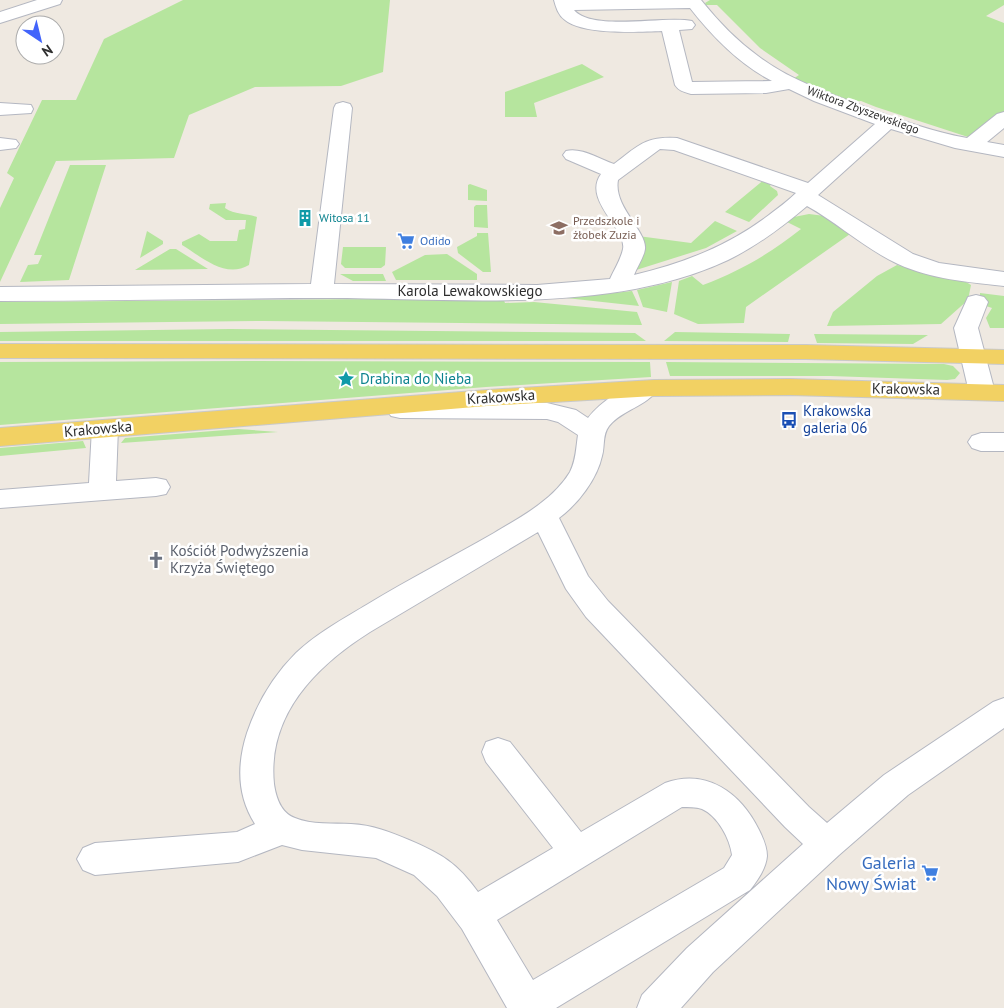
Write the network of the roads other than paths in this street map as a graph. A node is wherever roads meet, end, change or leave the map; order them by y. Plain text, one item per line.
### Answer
1 (54, 0) edge
2 (563, 2) edge
3 (618, 2) edge
4 (693, 2) edge
5 (0, 18) edge
6 (710, 22) junction
7 (669, 26) junction
8 (791, 83) junction
9 (343, 108) dead end
10 (0, 109) edge
11 (24, 109) dead end
12 (1004, 118) edge
13 (888, 122) junction
14 (971, 145) junction
15 (1004, 151) edge
16 (573, 155) dead end
17 (615, 172) junction
18 (807, 194) junction
19 (1004, 279) edge
20 (619, 284) junction
21 (322, 291) junction
22 (0, 294) edge
23 (976, 302) dead end
24 (0, 351) edge
25 (972, 356) junction
26 (1004, 357) edge
27 (645, 389) junction
28 (993, 392) edge
29 (347, 409) junction
30 (106, 428) junction
31 (592, 433) junction
32 (0, 437) edge
33 (156, 487) dead end
34 (102, 490) junction
35 (0, 499) edge
36 (542, 516) junction
37 (1004, 711) edge
38 (498, 752) dead end
39 (282, 829) junction
40 (827, 844) junction
41 (577, 853) junction
42 (95, 859) dead end
43 (472, 915) junction
44 (527, 1006) edge
45 (656, 1008) edge

1 - 5 street
2 - 3 street
2 - 7 street
3 - 4 street
4 - 6 street, Wiktora Zbyszewskiego
6 - 7 street
6 - 8 street, Wiktora Zbyszewskiego
7 - 8 street
8 - 13 street, Wiktora Zbyszewskiego
9 - 21 street
10 - 11 street
12 - 14 street
13 - 14 street, Wiktora Zbyszewskiego
13 - 18 street, Karola Lewakowskiego
14 - 15 street, Wiktora Zbyszewskiego
16 - 17 street
17 - 18 street
17 - 20 street
18 - 19 street
18 - 20 street, Karola Lewakowskiego
20 - 21 street, Karola Lewakowskiego
21 - 22 street, Karola Lewakowskiego
23 - 25 street
24 - 25 main road
25 - 26 main road
25 - 28 street
27 - 28 main road, Krakowska
27 - 29 main road, Krakowska
27 - 31 street
29 - 30 main road, Krakowska
29 - 31 street
30 - 32 main road, Krakowska
30 - 34 street
31 - 36 street
33 - 34 street
34 - 35 street
36 - 39 street
36 - 40 street
37 - 40 street
38 - 41 street
39 - 42 street
39 - 43 street
40 - 45 street
41 - 43 street
41 - 44 street
43 - 44 street

